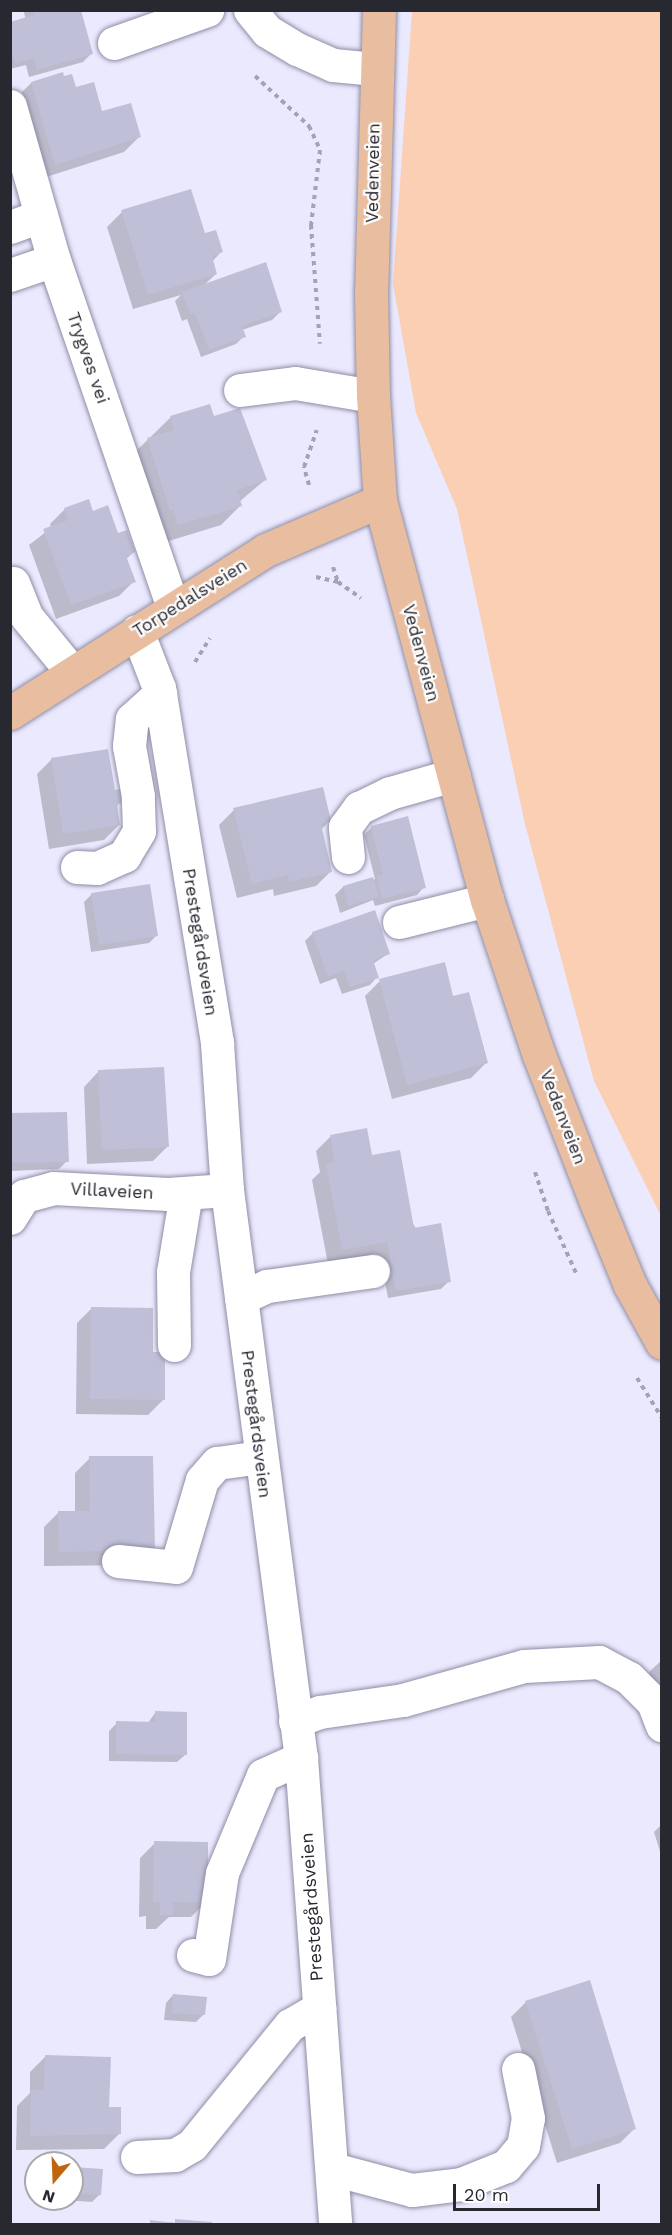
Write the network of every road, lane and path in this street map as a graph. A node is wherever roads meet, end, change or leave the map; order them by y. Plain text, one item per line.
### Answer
1 (207, 10) edge
2 (250, 10) edge
3 (379, 10) edge
4 (114, 43) dead end
5 (375, 69) junction
6 (10, 106) edge
7 (26, 221) edge
8 (54, 261) junction
9 (10, 274) edge
10 (240, 390) dead end
11 (373, 396) junction
12 (380, 501) junction
13 (13, 583) dead end
14 (173, 608) junction
15 (136, 631) junction
16 (72, 672) junction
17 (160, 694) junction
18 (10, 713) edge
19 (453, 775) junction
20 (348, 857) dead end
21 (77, 867) dead end
22 (487, 900) junction
23 (399, 922) dead end
24 (227, 1190) junction
25 (186, 1193) junction
26 (15, 1203) edge
27 (373, 1271) dead end
28 (241, 1298) junction
29 (662, 1343) edge
30 (174, 1345) dead end
31 (260, 1457) junction
32 (118, 1561) dead end
33 (295, 1721) junction
34 (662, 1725) edge
35 (301, 1758) junction
36 (193, 1956) dead end
37 (320, 2008) junction
38 (519, 2069) dead end
39 (137, 2157) dead end
40 (333, 2169) junction
41 (335, 2224) edge

1 - 4 street
2 - 5 street
3 - 5 main road
5 - 11 main road, Vedenveien
6 - 7 street, Trygves vei
7 - 8 street, Trygves vei
8 - 9 street
8 - 14 street, Trygves vei
10 - 11 street
11 - 12 main road, Vedenveien
12 - 14 main road, Torpedalsveien
12 - 19 main road, Vedenveien
13 - 16 street
14 - 15 main road, Torpedalsveien
15 - 16 main road, Torpedalsveien
15 - 17 street, Prestegårdsveien
16 - 18 main road, Torpedalsveien
17 - 21 street
17 - 24 street, Prestegårdsveien
19 - 20 street
19 - 22 main road, Vedenveien
22 - 23 street
22 - 29 main road, Vedenveien
24 - 25 street, Villaveien
24 - 28 street, Prestegårdsveien
25 - 26 street, Villaveien
25 - 30 street
27 - 28 street
28 - 31 street, Prestegårdsveien
31 - 32 street
31 - 33 street, Prestegårdsveien
33 - 34 street
33 - 35 street, Prestegårdsveien
35 - 36 street
35 - 37 street, Prestegårdsveien
37 - 39 street
37 - 40 street, Prestegårdsveien
38 - 40 street
40 - 41 street, Prestegårdsveien

